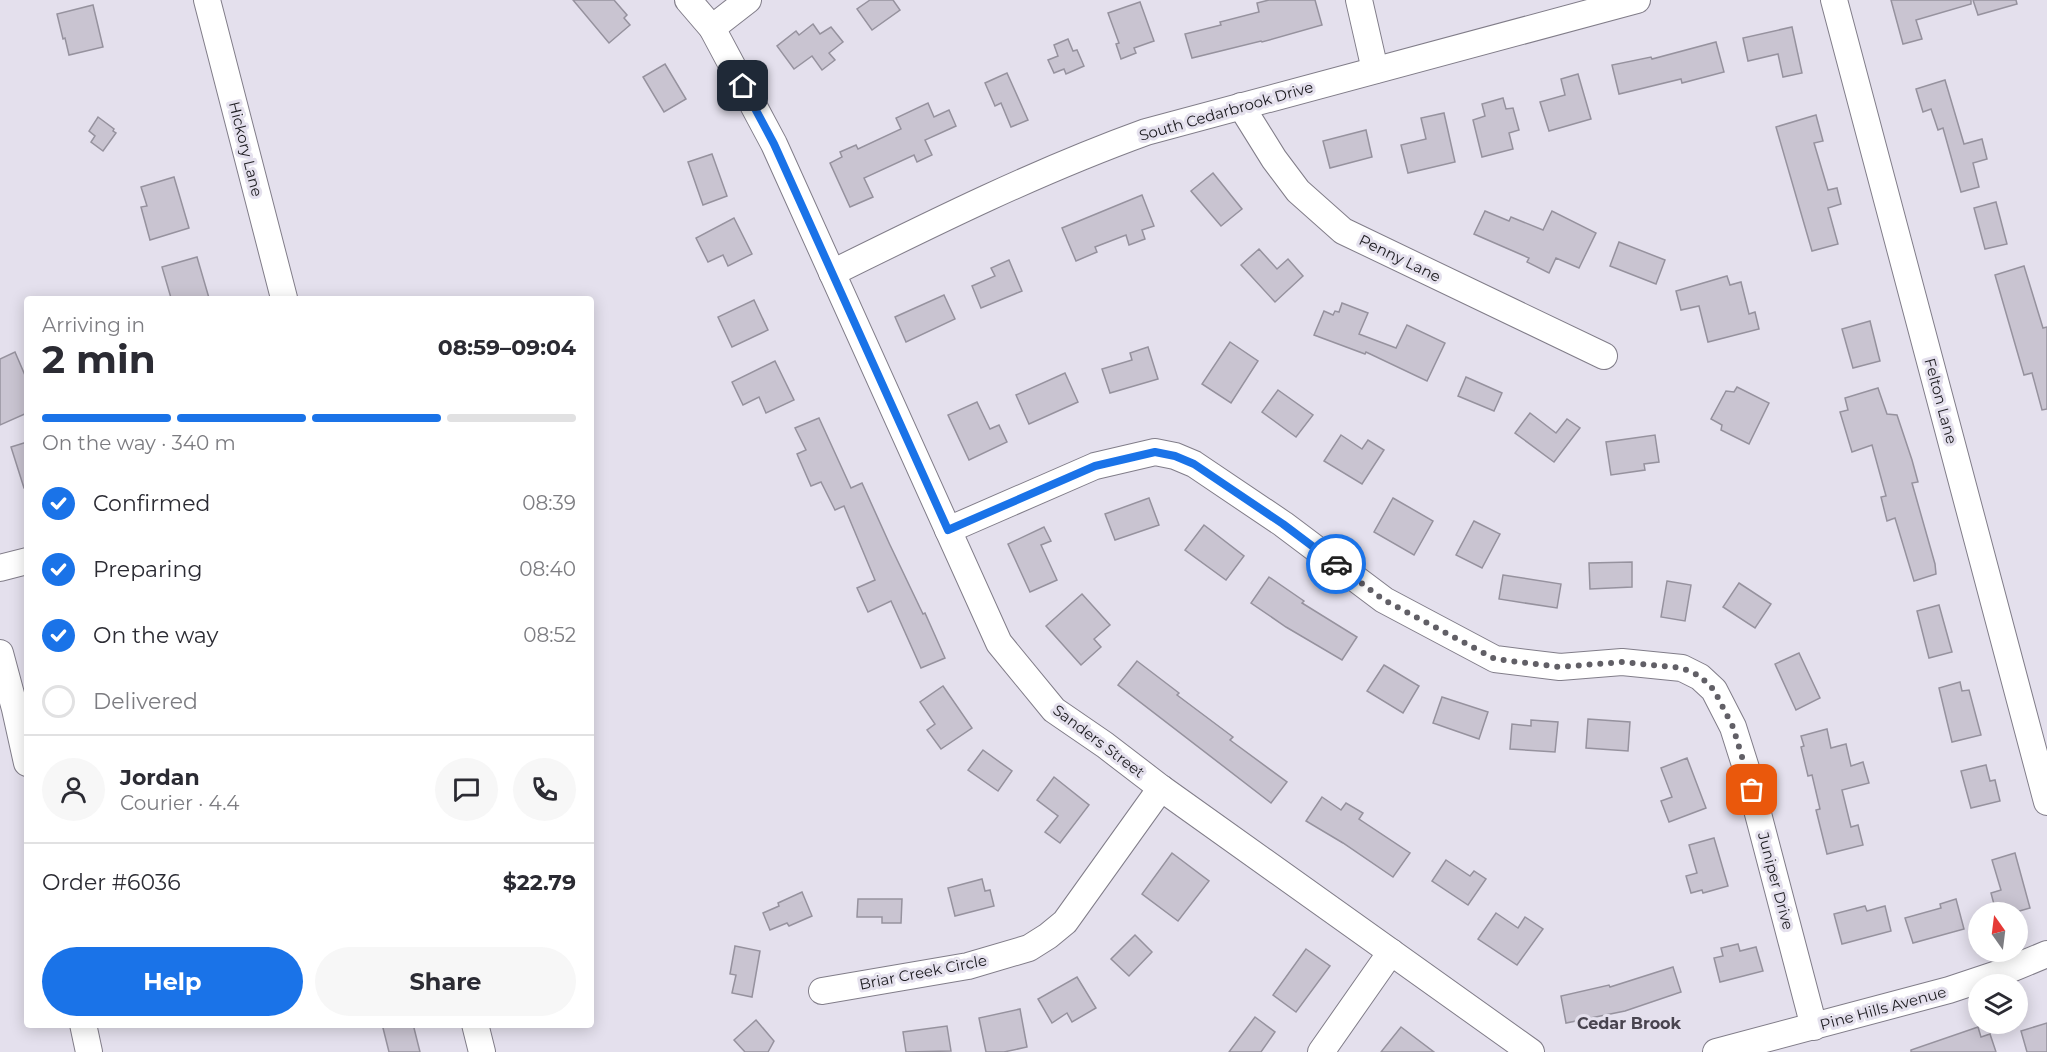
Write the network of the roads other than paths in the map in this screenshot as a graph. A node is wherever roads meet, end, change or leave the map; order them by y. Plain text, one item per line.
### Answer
1 (207, 0) edge
2 (688, 0) edge
3 (748, 0) edge
4 (1359, 0) edge
5 (1637, 0) edge
6 (1834, 0) edge
7 (712, 28) junction
8 (1375, 70) junction
9 (1241, 106) junction
10 (832, 273) junction
11 (283, 296) edge
12 (1604, 356) dead end
13 (948, 530) junction
14 (24, 562) edge
15 (0, 568) edge
16 (0, 653) edge
17 (24, 750) edge
18 (1161, 788) junction
19 (2047, 802) edge
20 (1391, 952) junction
21 (2047, 954) edge
22 (822, 991) dead end
23 (1814, 1027) junction
24 (84, 1028) edge
25 (476, 1028) edge
26 (89, 1052) edge
27 (482, 1052) edge
28 (1321, 1052) edge
29 (1531, 1052) edge
30 (1716, 1052) edge

1 - 11 street, Hickory Lane
2 - 7 street, Sanders Street
3 - 7 street
4 - 8 street
5 - 8 street, South Cedarbrook Drive
6 - 19 street, Felton Lane
7 - 10 street, Sanders Street
8 - 9 street, South Cedarbrook Drive
9 - 10 street, South Cedarbrook Drive
9 - 12 street, Penny Lane
10 - 13 street, Sanders Street
13 - 18 street, Sanders Street
13 - 23 street, Juniper Drive
14 - 15 street
16 - 17 street
18 - 20 street, Sanders Street
18 - 22 street, Briar Creek Circle
20 - 28 street
20 - 29 street, Sanders Street
21 - 23 street, Pine Hills Avenue
23 - 30 street, Pine Hills Avenue
24 - 26 street
25 - 27 street

